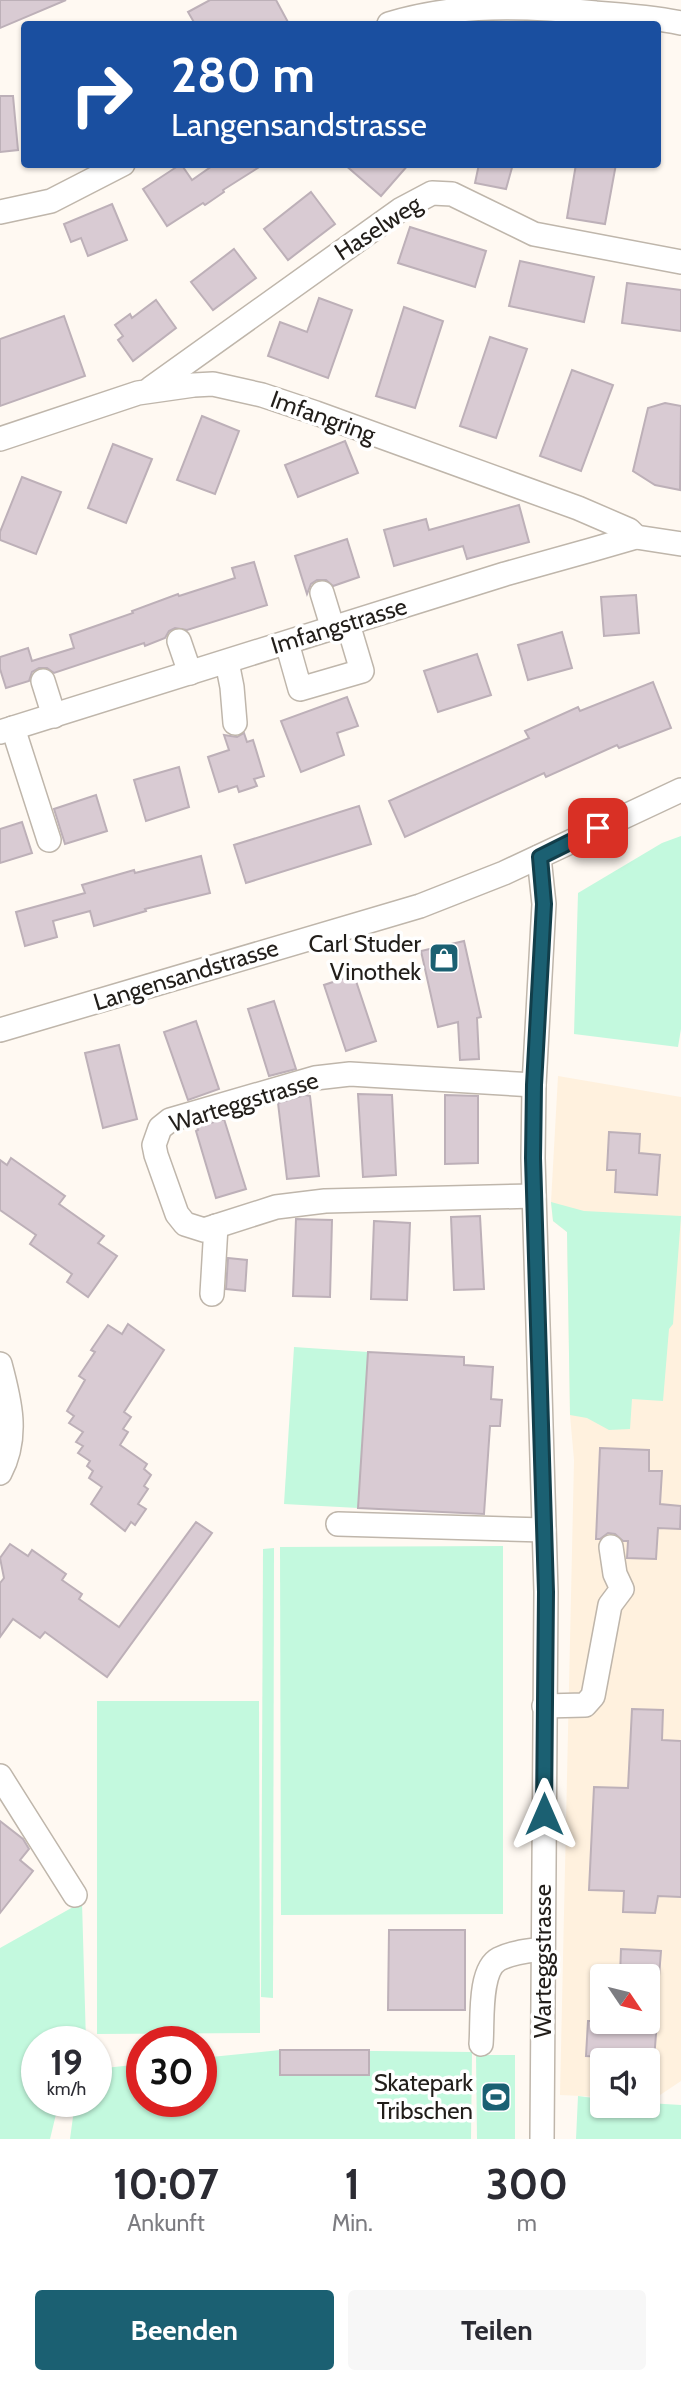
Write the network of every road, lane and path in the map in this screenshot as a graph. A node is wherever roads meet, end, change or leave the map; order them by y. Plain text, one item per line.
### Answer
1 (400, 21) edge
2 (681, 23) edge
3 (115, 168) edge
4 (0, 212) edge
5 (681, 262) edge
6 (147, 391) junction
7 (0, 439) edge
8 (636, 537) junction
9 (681, 544) edge
10 (322, 593) dead end
11 (340, 626) junction
12 (179, 641) dead end
13 (287, 643) junction
14 (227, 662) junction
15 (190, 673) junction
16 (43, 681) dead end
17 (54, 716) junction
18 (235, 723) dead end
19 (7, 730) edge
20 (681, 790) edge
21 (49, 840) dead end
22 (540, 857) junction
23 (0, 1030) edge
24 (534, 1085) junction
25 (534, 1196) junction
26 (216, 1226) junction
27 (212, 1294) dead end
28 (0, 1364) edge
29 (0, 1473) edge
30 (338, 1524) dead end
31 (544, 1531) junction
32 (611, 1548) dead end
33 (544, 1706) junction
34 (0, 1776) edge
35 (75, 1895) dead end
36 (543, 1949) junction
37 (481, 2044) dead end
38 (542, 2139) edge

1 - 2 street
3 - 4 street
5 - 6 street, Haselweg
6 - 7 street, Imfangring
6 - 8 street, Imfangring
8 - 9 street, Imfangstrasse
8 - 11 street, Imfangstrasse
10 - 11 street
11 - 13 street, Imfangstrasse
11 - 13 street
12 - 15 street
13 - 14 street, Imfangstrasse
14 - 15 street, Imfangstrasse
14 - 18 street
15 - 17 street, Imfangstrasse
16 - 17 street
17 - 19 street, Imfangstrasse
19 - 21 street
20 - 22 street, Langensandstrasse
22 - 23 street, Langensandstrasse
22 - 24 street, Warteggstrasse
24 - 25 street, Warteggstrasse
24 - 26 street, Warteggstrasse
25 - 26 street, Warteggstrasse
25 - 31 street, Warteggstrasse
26 - 27 street
28 - 29 street
30 - 31 street
31 - 33 street, Warteggstrasse
32 - 33 street
33 - 36 street, Warteggstrasse
34 - 35 street
36 - 37 street
36 - 38 street, Warteggstrasse

